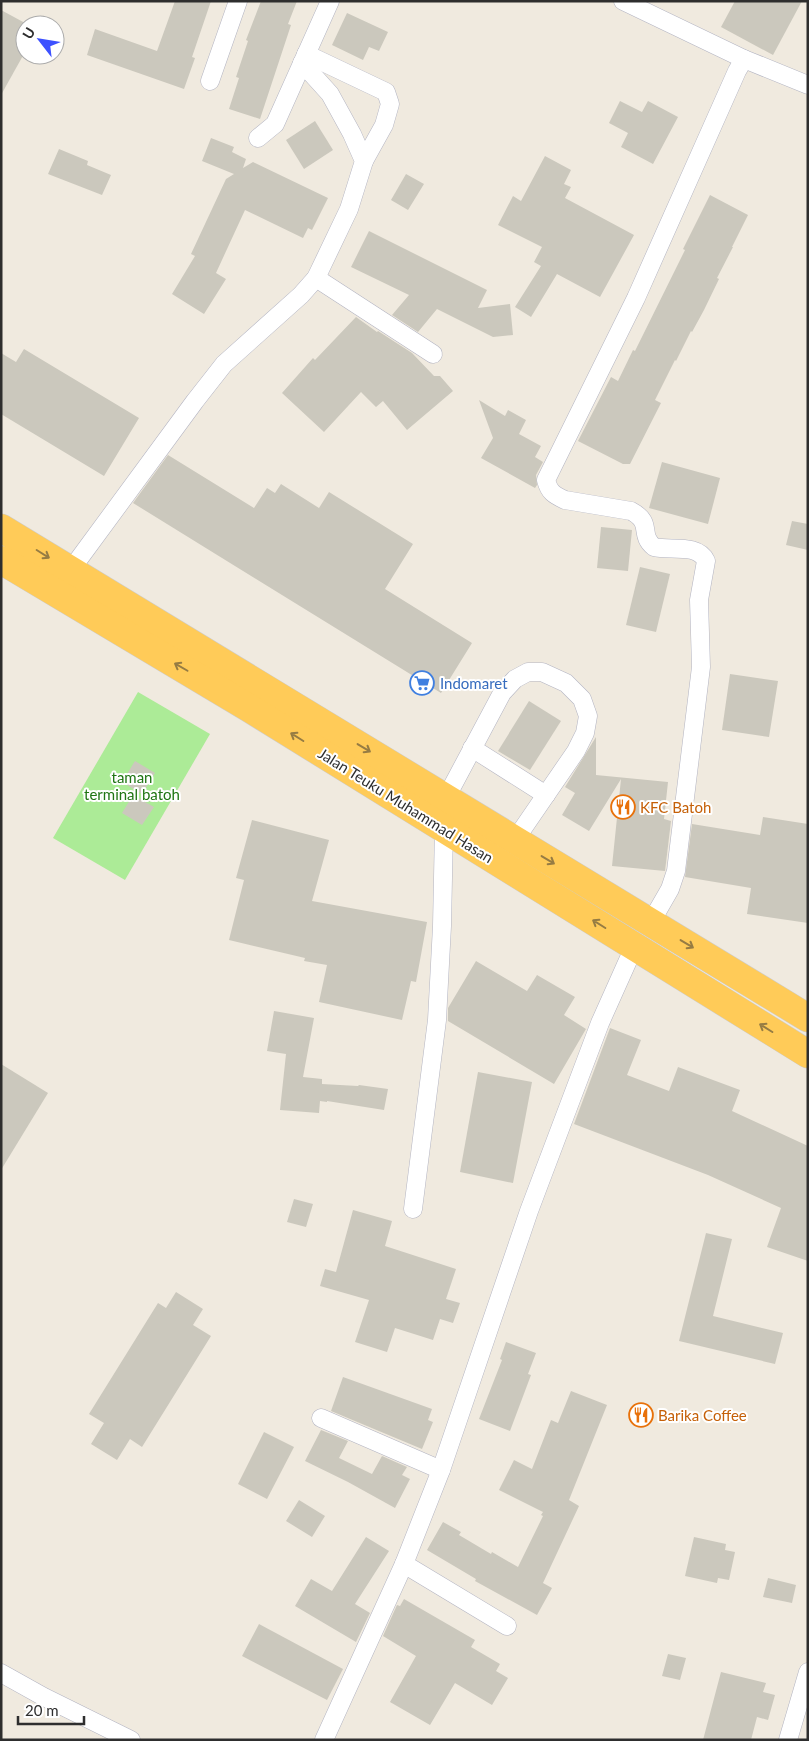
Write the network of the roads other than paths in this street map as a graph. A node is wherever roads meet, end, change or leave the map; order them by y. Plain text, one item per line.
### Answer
1 (238, 1) edge
2 (330, 1) edge
3 (623, 1) edge
4 (304, 59) junction
5 (744, 59) junction
6 (210, 81) dead end
7 (808, 85) edge
8 (258, 138) dead end
9 (364, 160) junction
10 (316, 278) junction
11 (433, 354) dead end
12 (1, 528) edge
13 (1, 560) edge
14 (70, 571) junction
15 (90, 598) junction
16 (134, 609) junction
17 (158, 623) junction
18 (131, 639) junction
19 (472, 748) junction
20 (546, 796) junction
21 (446, 798) junction
22 (444, 829) junction
23 (515, 840) junction
24 (651, 922) junction
25 (634, 946) junction
26 (808, 1018) edge
27 (808, 1054) edge
28 (413, 1209) dead end
29 (321, 1418) dead end
30 (441, 1470) junction
31 (404, 1564) junction
32 (507, 1626) dead end
33 (808, 1672) edge
34 (1, 1673) edge
35 (131, 1740) edge
36 (324, 1740) edge
37 (788, 1740) edge

1 - 6 street
2 - 4 street
3 - 5 street
4 - 8 street
4 - 9 street
4 - 9 street
5 - 7 street
5 - 24 street
9 - 10 street
10 - 11 street
10 - 14 street
12 -> 14 highway, Jalan Teuku Muhammad Hasan
13 - 15 highway, Jalan Teuku Muhammad Hasan
14 - 15 highway, Jalan Teuku Muhammad Hasan
15 - 16 highway, Jalan Teuku Muhammad Hasan
15 - 18 highway, Jalan Teuku Muhammad Hasan
16 - 17 highway, Jalan Teuku Muhammad Hasan
16 - 18 highway
17 - 18 highway
17 -> 21 highway, Jalan Teuku Muhammad Hasan
22 -> 18 highway, Jalan Teuku Muhammad Hasan
19 - 20 street
19 - 20 street
19 - 21 street
20 - 23 street
21 - 23 highway, Jalan Teuku Muhammad Hasan
25 -> 22 highway, Jalan Teuku Muhammad Hasan
22 - 28 street
23 -> 24 highway, Jalan Teuku Muhammad Hasan
24 -> 26 highway, Jalan Teuku Muhammad Hasan
27 -> 25 highway, Jalan Teuku Muhammad Hasan
25 - 30 street
29 - 30 street
30 - 31 street
31 - 32 street
31 - 36 street
33 - 37 street
34 - 35 street

